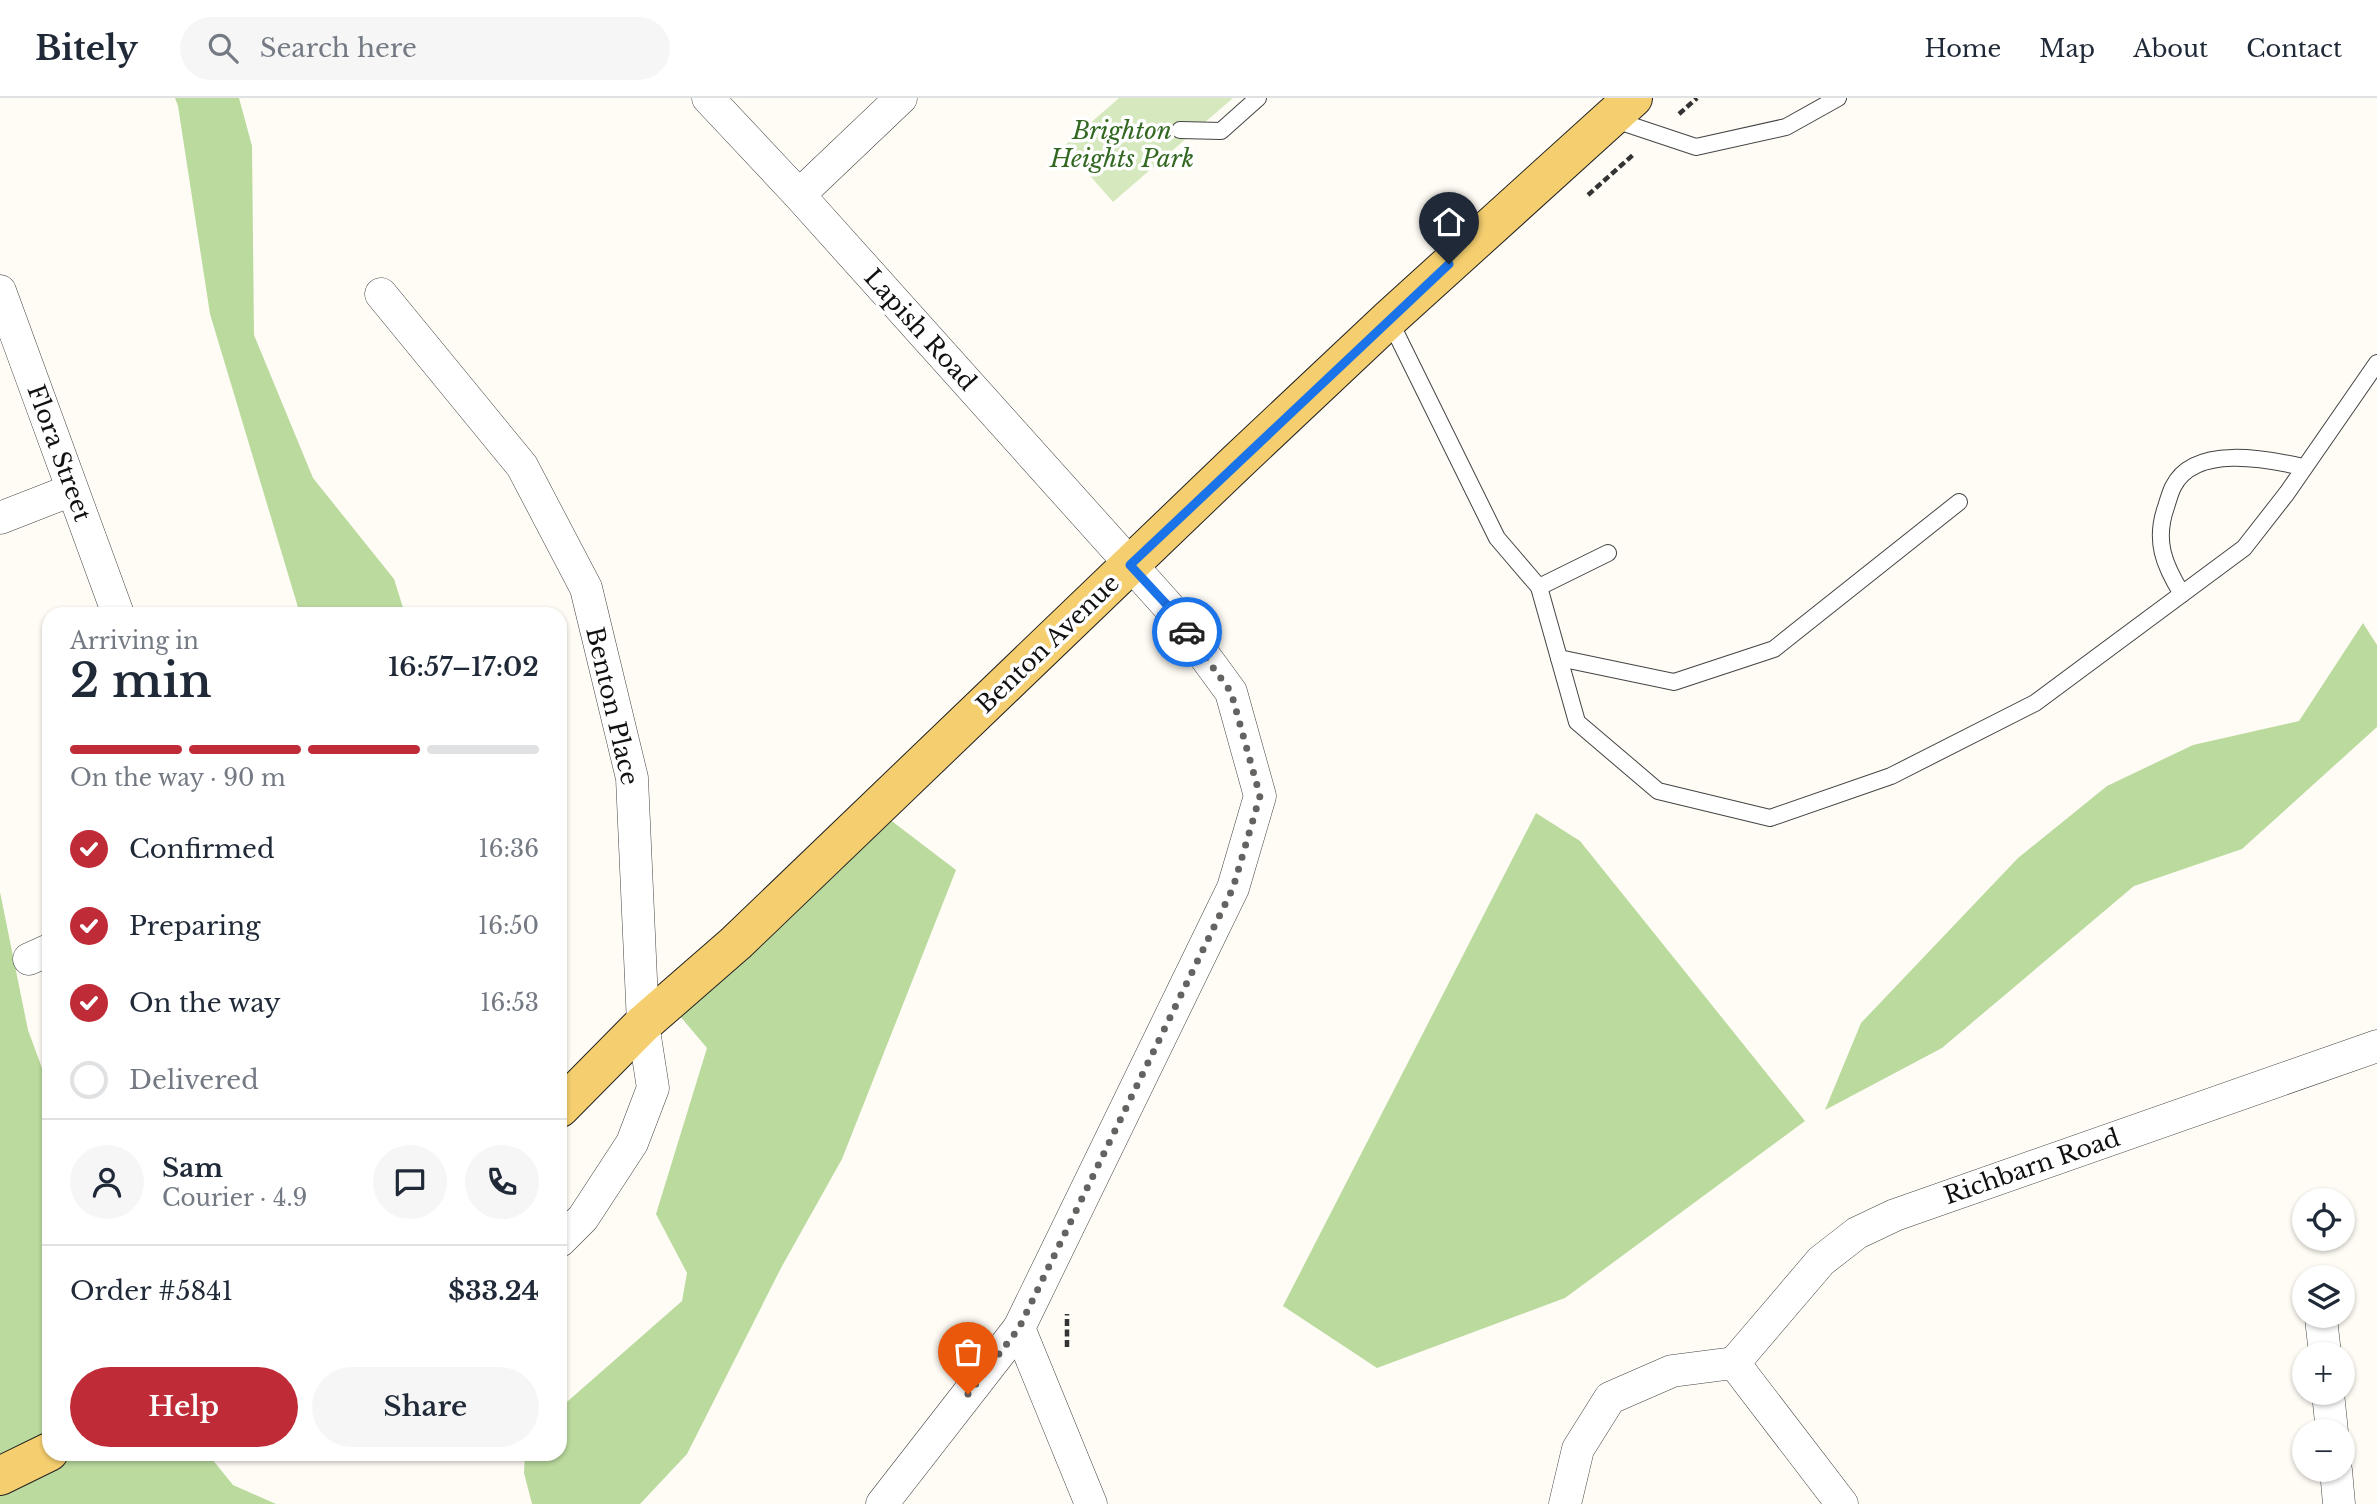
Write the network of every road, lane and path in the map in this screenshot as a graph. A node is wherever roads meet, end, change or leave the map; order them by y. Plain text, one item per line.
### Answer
1 (708, 98) edge
2 (901, 98) edge
3 (1258, 98) edge
4 (1838, 98) edge
5 (1621, 108) edge
6 (1180, 130) dead end
7 (799, 195) junction
8 (0, 291) edge
9 (381, 294) dead end
10 (1389, 319) junction
11 (2377, 363) edge
12 (2303, 467) junction
13 (72, 490) junction
14 (1959, 502) dead end
15 (0, 518) edge
16 (1608, 552) dead end
17 (1130, 565) junction
18 (1539, 587) junction
19 (2182, 594) junction
20 (115, 607) edge
21 (1559, 658) junction
22 (643, 1024) junction
23 (2377, 1046) edge
24 (567, 1101) edge
25 (567, 1234) edge
26 (1019, 1328) junction
27 (1734, 1363) junction
28 (42, 1455) edge
29 (0, 1476) edge
30 (2337, 1482) edge
31 (882, 1504) edge
32 (1091, 1504) edge
33 (1566, 1504) edge
34 (1842, 1504) edge
35 (2339, 1504) edge

1 - 7 street, Lapish Road
2 - 7 street
3 - 6 lane
4 - 5 lane
5 - 10 main road, Benton Avenue
7 - 17 street, Lapish Road
8 - 13 street, Flora Street
9 - 22 street, Benton Place
10 - 17 main road, Benton Avenue
10 - 18 lane
11 - 12 lane
12 - 19 lane
12 - 19 lane
13 - 15 street
13 - 20 street, Flora Street
14 - 21 lane
16 - 18 lane
17 - 22 main road, Benton Avenue
17 - 26 street, Lapish Road
18 - 21 lane
19 - 21 lane
22 - 24 main road, Benton Avenue
22 - 25 street, Benton Place
23 - 27 street, Richbarn Road
26 - 31 street, Lapish Road
26 - 32 street
27 - 33 street
27 - 34 street
28 - 29 main road
30 - 35 street

